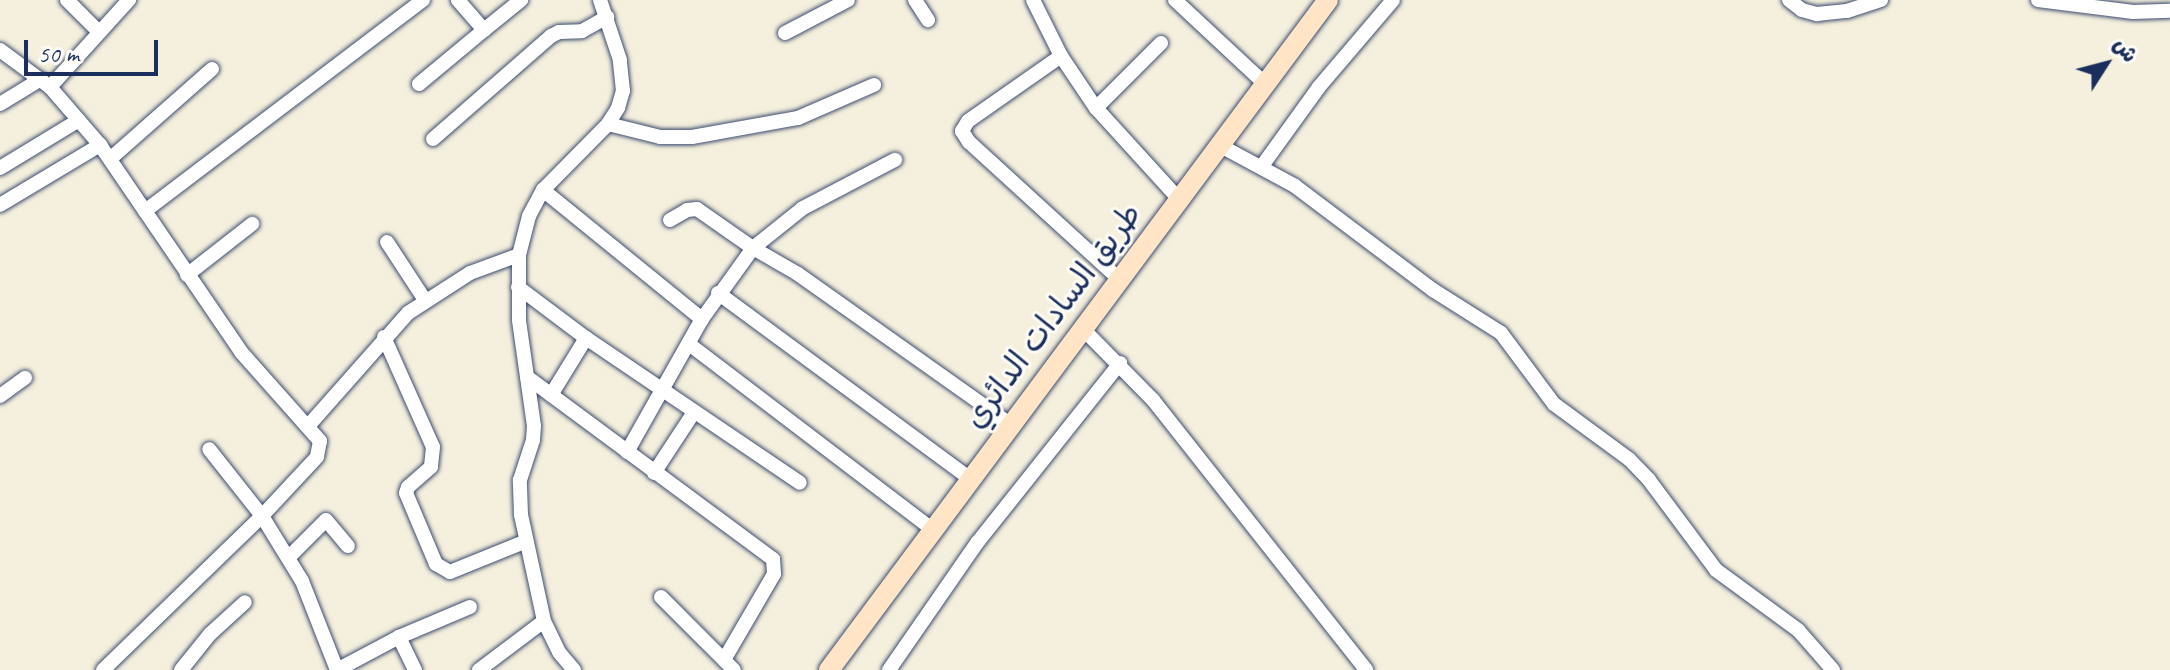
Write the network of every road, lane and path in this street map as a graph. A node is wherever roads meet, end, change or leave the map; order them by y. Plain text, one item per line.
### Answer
1 (67, 0) edge
2 (129, 0) edge
3 (423, 0) edge
4 (458, 0) edge
5 (521, 0) edge
6 (600, 0) edge
7 (848, 0) edge
8 (915, 0) edge
9 (1033, 0) edge
10 (1175, 0) edge
11 (1328, 0) edge
12 (1393, 0) edge
13 (1789, 0) edge
14 (1881, 0) edge
15 (2038, 0) edge
16 (2170, 11) edge
17 (607, 17) junction
18 (928, 20) dead end
19 (484, 30) junction
20 (98, 31) junction
21 (785, 33) dead end
22 (1161, 43) dead end
23 (0, 50) edge
24 (1061, 56) junction
25 (212, 69) dead end
26 (46, 83) junction
27 (1264, 83) junction
28 (419, 84) dead end
29 (874, 85) dead end
30 (0, 104) edge
31 (1096, 108) junction
32 (79, 120) junction
33 (608, 124) junction
34 (433, 139) dead end
35 (100, 145) junction
36 (1219, 145) junction
37 (110, 159) junction
38 (895, 160) dead end
39 (1262, 166) junction
40 (0, 168) edge
41 (543, 190) junction
42 (1178, 198) junction
43 (0, 205) edge
44 (145, 211) junction
45 (670, 220) dead end
46 (252, 224) dead end
47 (387, 242) dead end
48 (753, 248) junction
49 (519, 255) junction
50 (187, 275) junction
51 (1119, 279) junction
52 (518, 287) junction
53 (718, 293) junction
54 (425, 300) junction
55 (702, 319) junction
56 (1082, 328) junction
57 (384, 337) junction
58 (586, 338) junction
59 (689, 344) junction
60 (1120, 363) junction
61 (527, 377) junction
62 (25, 378) dead end
63 (664, 391) junction
64 (551, 395) junction
65 (0, 396) edge
66 (694, 412) junction
67 (309, 425) junction
68 (1011, 425) junction
69 (209, 449) dead end
70 (627, 452) junction
71 (654, 473) junction
72 (970, 479) junction
73 (800, 483) dead end
74 (262, 516) junction
75 (933, 530) junction
76 (524, 542) junction
77 (348, 546) dead end
78 (289, 557) junction
79 (661, 597) dead end
80 (245, 602) dead end
81 (470, 607) dead end
82 (544, 621) junction
83 (399, 637) junction
84 (729, 665) edge
85 (189, 667) edge
86 (332, 668) edge
87 (103, 670) edge
88 (415, 670) edge
89 (479, 670) edge
90 (574, 670) edge
91 (829, 670) edge
92 (889, 670) edge
93 (1366, 670) edge
94 (1833, 670) edge

1 - 20 street
2 - 20 street
3 - 44 street
4 - 19 street
5 - 19 street
6 - 17 street
7 - 21 street
8 - 18 street
9 - 24 street
10 - 27 street
11 - 27 main road, طريق السادات الدائري
12 - 39 street
13 - 14 street
15 - 16 street
17 - 33 street
17 - 34 street
19 - 28 street
20 - 26 street
22 - 31 street
23 - 26 street
24 - 31 street
24 - 51 street
25 - 37 street
26 - 30 street
26 - 32 street
27 - 36 main road, طريق السادات الدائري
29 - 33 street
31 - 42 street
32 - 35 street
32 - 40 street
33 - 41 street
35 - 37 street
35 - 43 street
36 - 39 street
36 - 42 main road, طريق السادات الدائري
37 - 44 street
38 - 48 street
39 - 94 street
41 - 49 street
41 - 55 street
42 - 51 main road, طريق السادات الدائري
44 - 50 street
45 - 48 street
46 - 50 street
47 - 54 street
48 - 53 street
48 - 68 street
49 - 52 street
49 - 54 street
50 - 67 street
51 - 56 main road, طريق السادات الدائري
52 - 58 street
52 - 61 street
53 - 55 street
53 - 72 street
54 - 57 street
55 - 59 street
56 - 60 street
56 - 68 main road, طريق السادات الدائري
57 - 67 street
57 - 76 street
58 - 63 street
58 - 64 street
59 - 63 street
59 - 75 street
60 - 92 street
60 - 93 street
61 - 64 street
61 - 76 street
62 - 65 street
63 - 66 street
63 - 70 street
64 - 70 street
66 - 71 street
66 - 73 street
67 - 74 street
68 - 72 main road, طريق السادات الدائري
69 - 74 street
70 - 71 street
71 - 84 street
72 - 75 main road, طريق السادات الدائري
74 - 78 street
74 - 87 street
75 - 91 main road, طريق السادات الدائري
76 - 82 street
77 - 78 street
78 - 86 street
79 - 84 street
80 - 85 street
81 - 83 street
82 - 89 street
82 - 90 street
83 - 86 street
83 - 88 street

